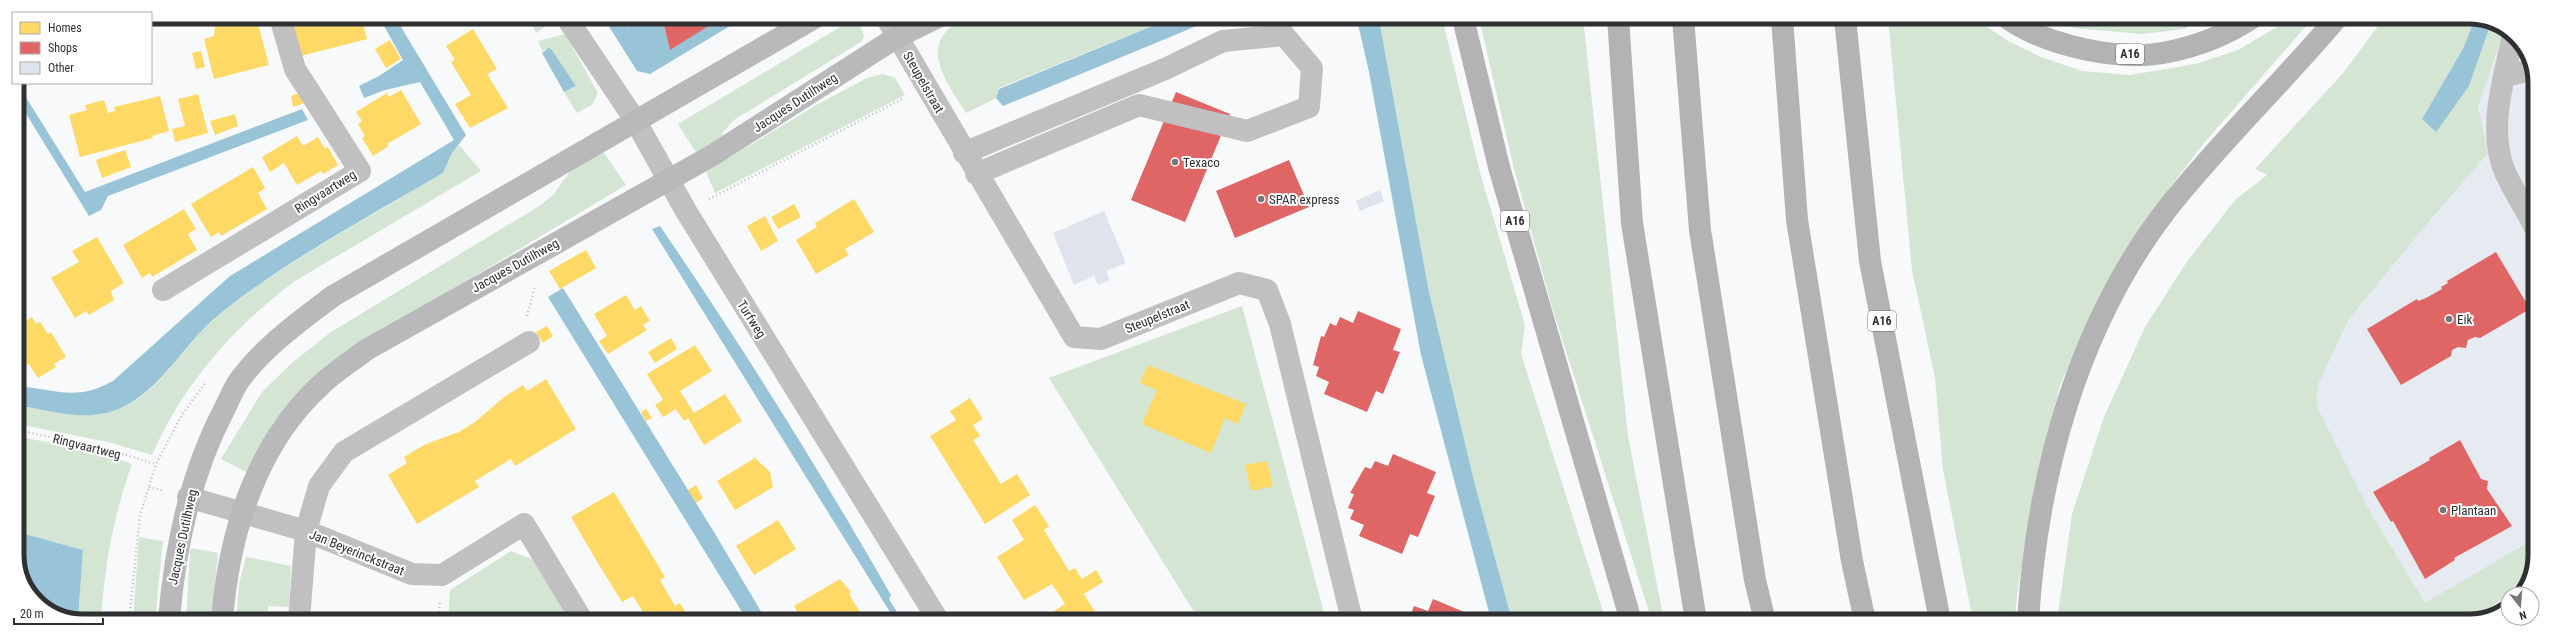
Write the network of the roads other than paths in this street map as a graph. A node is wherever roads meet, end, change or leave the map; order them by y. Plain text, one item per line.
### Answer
1 (282, 24) edge
2 (571, 24) edge
3 (804, 24) edge
4 (890, 24) edge
5 (925, 24) edge
6 (1464, 24) edge
7 (1618, 24) edge
8 (1683, 24) edge
9 (1782, 24) edge
10 (1846, 24) edge
11 (2019, 24) edge
12 (2241, 24) edge
13 (2332, 24) edge
14 (897, 37) junction
15 (2512, 43) edge
16 (2527, 71) edge
17 (2505, 76) junction
18 (635, 120) junction
19 (964, 153) junction
20 (976, 174) junction
21 (668, 181) junction
22 (2528, 215) edge
23 (163, 290) dead end
24 (529, 342) dead end
25 (188, 497) junction
26 (241, 513) junction
27 (306, 531) junction
28 (170, 614) edge
29 (222, 614) edge
30 (299, 614) edge
31 (578, 614) edge
32 (934, 614) edge
33 (1351, 614) edge
34 (1629, 614) edge
35 (1695, 614) edge
36 (1763, 614) edge
37 (1863, 614) edge
38 (1939, 614) edge
39 (2029, 614) edge

1 - 23 street, Ringvaartweg
2 - 18 street, Turfweg
3 - 18 main road, Jacques Dutilhweg
4 - 14 street, Steupelstraat
5 - 14 main road, Jacques Dutilhweg
6 - 34 highway, A16
7 - 35 highway
8 - 36 highway
9 - 37 highway
10 - 38 highway, A16
11 - 12 highway, A16
13 - 39 highway
14 - 19 street, Steupelstraat
14 - 21 main road, Jacques Dutilhweg
15 - 17 street
16 - 17 street
17 - 22 street
18 - 21 street, Turfweg
18 - 25 main road, Jacques Dutilhweg
19 - 20 street, Steupelstraat
19 - 20 street
20 - 33 street, Steupelstraat
21 - 26 main road, Jacques Dutilhweg
21 - 32 street, Turfweg
24 - 27 street
25 - 26 street, Jan Beyerinckstraat
25 - 28 main road, Jacques Dutilhweg
26 - 27 street, Jan Beyerinckstraat
26 - 29 main road, Jacques Dutilhweg
27 - 30 street
27 - 31 street, Jan Beyerinckstraat

